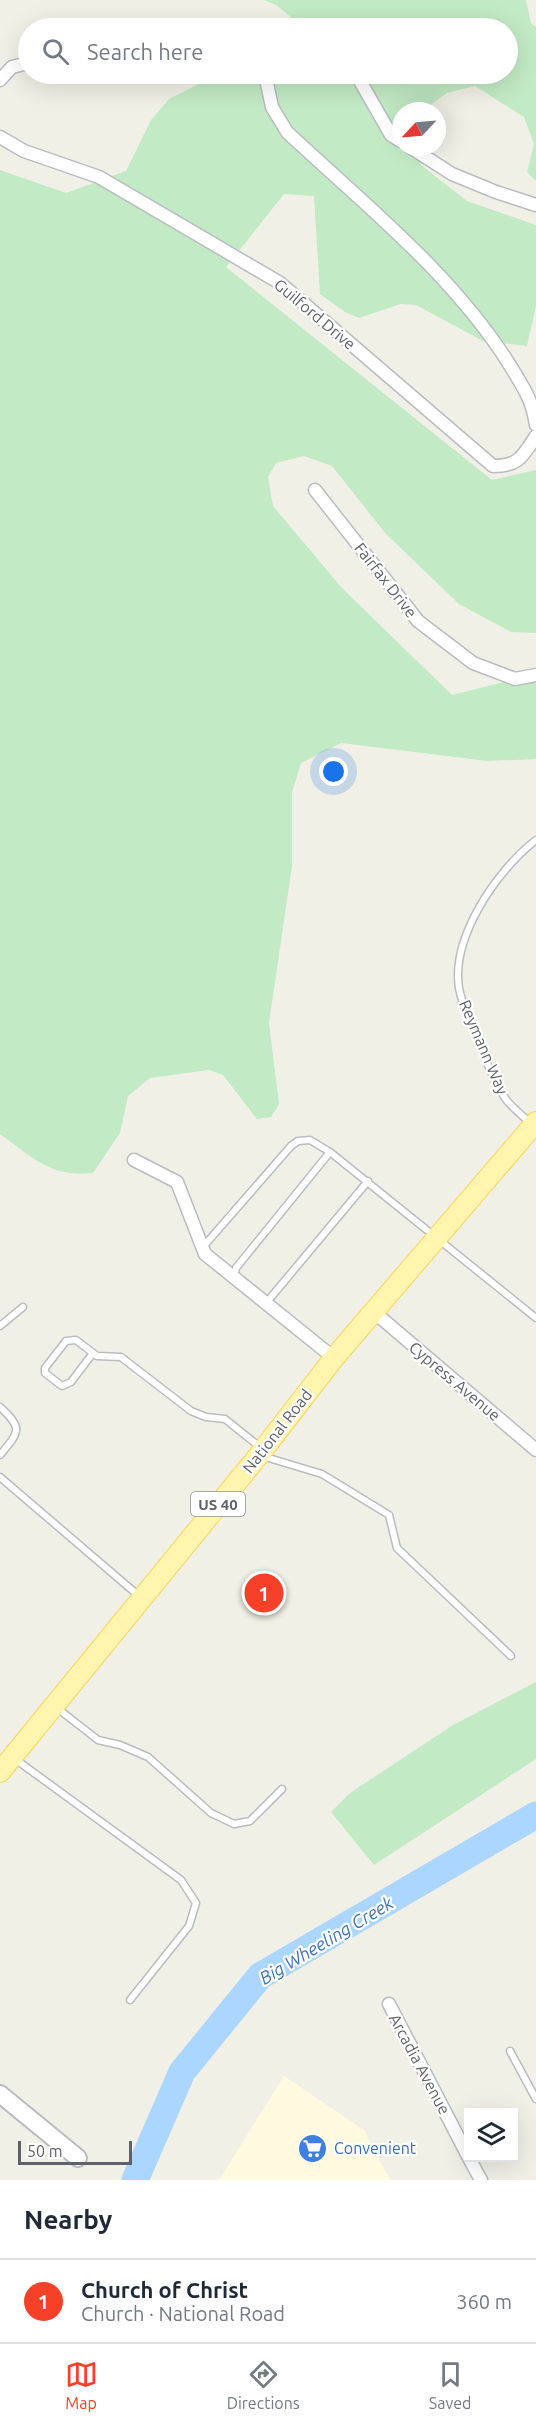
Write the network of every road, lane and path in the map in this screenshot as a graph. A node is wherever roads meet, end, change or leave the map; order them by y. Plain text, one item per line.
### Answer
1 (18, 66) edge
2 (0, 80) edge
3 (267, 84) edge
4 (362, 84) edge
5 (392, 136) edge
6 (0, 137) edge
7 (424, 156) edge
8 (536, 205) edge
9 (536, 425) edge
10 (536, 436) edge
11 (315, 490) dead end
12 (536, 675) edge
13 (536, 840) edge
14 (534, 1124) edge
15 (330, 1152) junction
16 (134, 1160) dead end
17 (368, 1181) junction
18 (438, 1237) junction
19 (202, 1248) junction
20 (234, 1278) junction
21 (267, 1302) junction
22 (23, 1307) dead end
23 (374, 1312) junction
24 (536, 1318) edge
25 (0, 1326) edge
26 (93, 1353) junction
27 (334, 1358) junction
28 (0, 1407) edge
29 (536, 1450) edge
30 (261, 1452) junction
31 (0, 1455) edge
32 (0, 1477) edge
33 (142, 1598) junction
34 (511, 1656) dead end
35 (54, 1706) junction
36 (6, 1765) edge
37 (282, 1789) dead end
38 (130, 2000) dead end
39 (389, 2004) dead end
40 (510, 2050) dead end
41 (0, 2094) edge
42 (536, 2099) edge
43 (464, 2147) edge
44 (78, 2158) dead end
45 (472, 2162) edge
46 (481, 2180) edge

1 - 2 street
3 - 9 street
4 - 5 street
6 - 10 street, Guilford Drive
7 - 8 street
11 - 12 street, Fairfax Drive
13 - 14 lane, Reymann Way
14 - 18 main road, National Road / US 40
15 - 17 lane
15 - 19 lane
15 - 20 lane
16 - 19 street
17 - 18 lane
17 - 21 lane
18 - 23 main road, National Road / US 40
18 - 24 lane
19 - 20 street
20 - 21 street
21 - 27 street
22 - 25 lane
23 - 27 main road, National Road / US 40
23 - 29 street, Cypress Avenue
26 - 26 lane
26 - 30 lane
27 - 30 main road, National Road / US 40
28 - 31 lane
30 - 33 main road, National Road / US 40
30 - 34 lane
32 - 33 lane
33 - 35 main road, National Road / US 40
35 - 36 main road, National Road / US 40
35 - 37 lane
36 - 38 lane
39 - 43 street, Arcadia Avenue
40 - 42 lane
41 - 44 street
45 - 46 street, Arcadia Avenue

